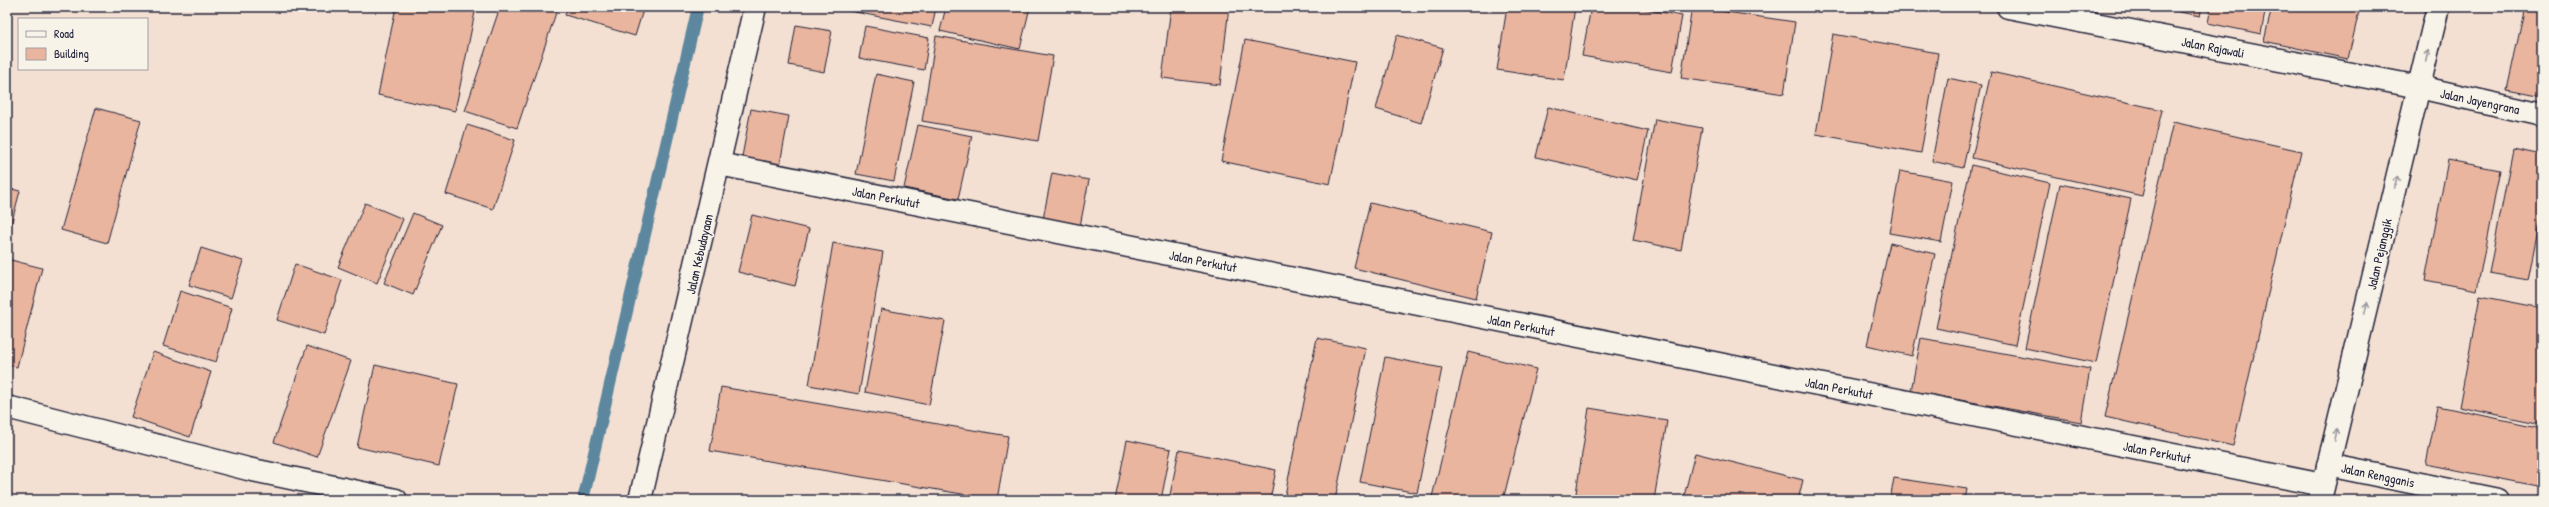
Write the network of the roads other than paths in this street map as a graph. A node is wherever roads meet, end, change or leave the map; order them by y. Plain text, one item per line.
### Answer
1 (755, 7) edge
2 (2008, 7) edge
3 (2438, 7) edge
4 (2419, 87) junction
5 (2542, 115) edge
6 (719, 164) junction
7 (7, 407) edge
8 (2324, 483) edge
9 (396, 500) edge
10 (640, 500) edge
11 (2498, 500) edge

1 - 6 street, Jalan Kebudayaan
2 - 4 street, Jalan Rajawali
4 -> 3 street, Jalan Pejanggik
4 - 5 street, Jalan Jayengrana
8 -> 4 street, Jalan Pejanggik
6 - 8 street, Jalan Perkutut
6 - 10 street, Jalan Kebudayaan
7 - 9 street
8 - 11 street, Jalan Rengganis

